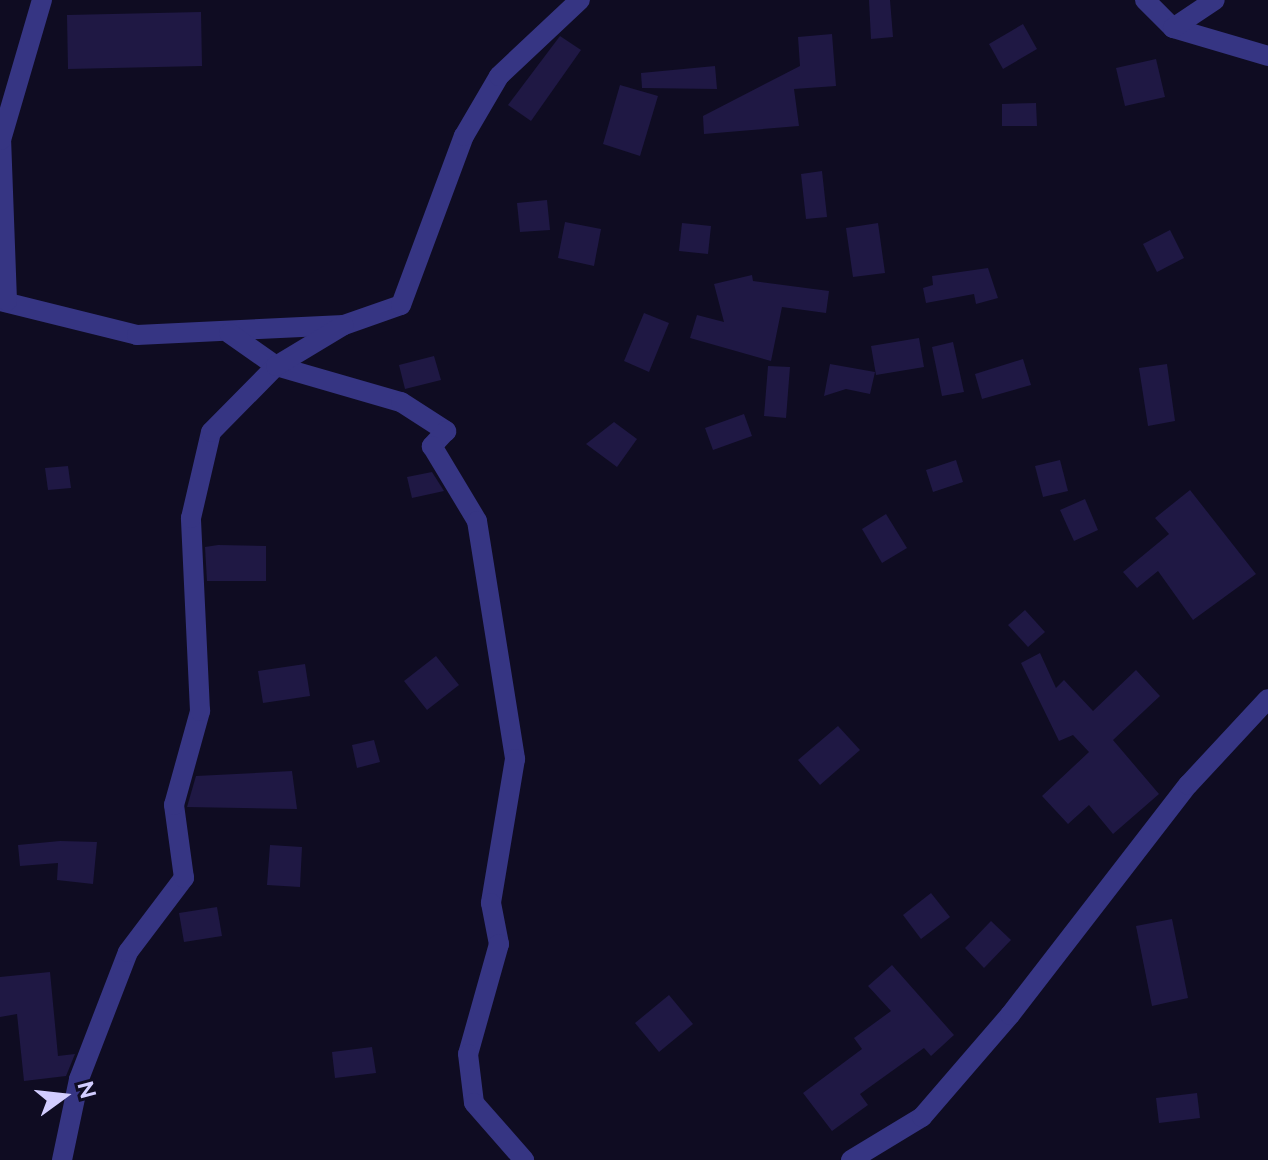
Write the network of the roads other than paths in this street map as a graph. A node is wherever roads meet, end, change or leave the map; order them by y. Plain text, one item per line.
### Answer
1 (42, 0) edge
2 (580, 0) edge
3 (1145, 0) edge
4 (1215, 0) edge
5 (1173, 28) junction
6 (1268, 56) edge
7 (3, 301) edge
8 (344, 325) junction
9 (229, 333) junction
10 (276, 366) junction
11 (1268, 699) edge
12 (514, 1155) edge
13 (62, 1160) edge
14 (851, 1160) edge

1 - 7 street
2 - 8 street
3 - 5 street
4 - 5 street
5 - 6 street
7 - 9 street
8 - 9 street
8 - 10 street
9 - 10 street
10 - 12 street
10 - 13 street
11 - 14 street

